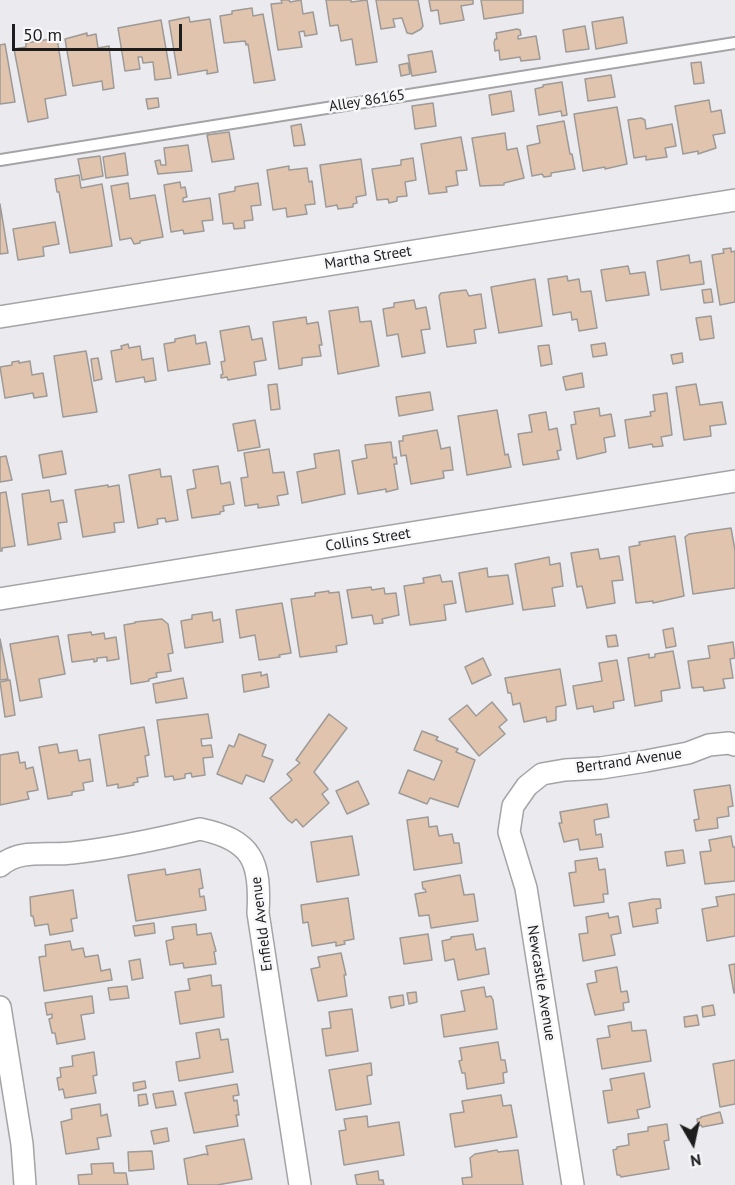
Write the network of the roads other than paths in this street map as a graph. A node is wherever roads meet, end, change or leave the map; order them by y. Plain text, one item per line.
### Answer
1 (735, 43) edge
2 (0, 160) edge
3 (735, 200) edge
4 (0, 317) edge
5 (735, 481) edge
6 (0, 599) edge
7 (735, 745) edge
8 (527, 786) joint
9 (0, 866) edge
10 (0, 1006) edge
11 (25, 1185) edge
12 (300, 1185) edge
13 (573, 1185) edge

1 - 2 lane, Alley 86165
3 - 4 street, Martha Street
5 - 6 street, Collins Street
7 - 8 street, Bertrand Avenue
8 - 13 street, Newcastle Avenue
9 - 12 street, Enfield Avenue
10 - 11 street

